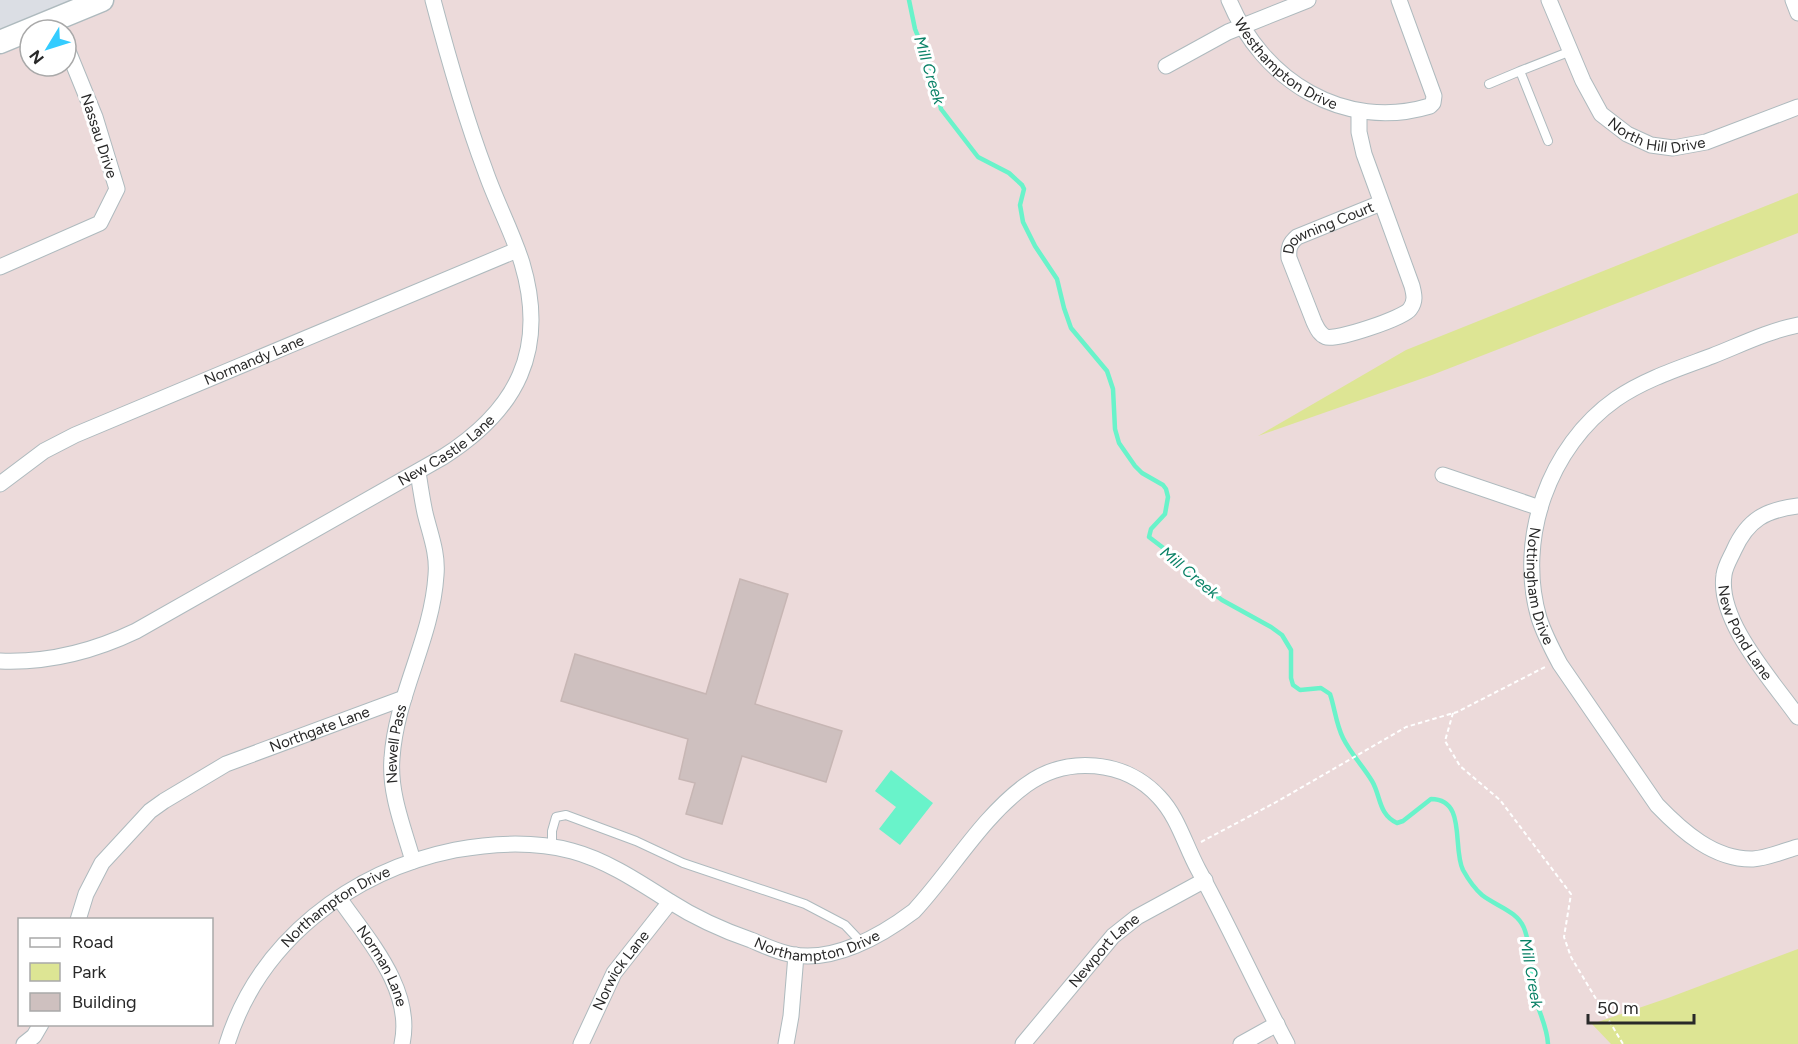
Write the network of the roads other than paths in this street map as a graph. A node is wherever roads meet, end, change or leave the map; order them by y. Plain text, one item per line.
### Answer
1 (102, 0) edge
2 (432, 0) edge
3 (1229, 0) edge
4 (1308, 0) edge
5 (1399, 0) edge
6 (1549, 0) edge
7 (1793, 0) edge
8 (1798, 13) edge
9 (70, 18) edge
10 (1241, 26) junction
11 (18, 37) edge
12 (0, 42) edge
13 (1571, 51) junction
14 (1166, 66) dead end
15 (1520, 71) junction
16 (78, 74) edge
17 (1489, 84) dead end
18 (1798, 107) edge
19 (1359, 111) junction
20 (1548, 141) dead end
21 (1381, 203) junction
22 (516, 250) junction
23 (0, 267) edge
24 (1798, 325) edge
25 (418, 472) junction
26 (1443, 475) dead end
27 (0, 484) edge
28 (1798, 506) edge
29 (1540, 508) junction
30 (0, 661) edge
31 (404, 698) junction
32 (1798, 717) edge
33 (552, 847) junction
34 (1798, 847) edge
35 (413, 861) junction
36 (1204, 880) junction
37 (339, 898) junction
38 (670, 902) junction
39 (79, 918) edge
40 (862, 943) junction
41 (796, 955) junction
42 (1277, 1024) junction
43 (39, 1026) edge
44 (24, 1044) edge
45 (227, 1044) edge
46 (402, 1044) edge
47 (580, 1044) edge
48 (786, 1044) edge
49 (1023, 1044) edge
50 (1242, 1044) edge
51 (1287, 1044) edge

1 - 9 main road
2 - 22 street, New Castle Lane
3 - 10 street, Westhampton Drive
4 - 10 street
5 - 19 street, Westhampton Drive
6 - 13 street, North Hill Drive
7 - 8 street
10 - 14 street
10 - 19 street, Westhampton Drive
11 - 12 main road
13 - 15 lane
13 - 18 street, North Hill Drive
15 - 17 lane
15 - 20 lane
16 - 23 street, Nassau Drive
19 - 21 street, Downing Court
21 - 21 street, Downing Court
22 - 25 street, New Castle Lane
22 - 27 street, Normandy Lane
24 - 29 street, Nottingham Drive
25 - 30 street, New Castle Lane
25 - 31 street
26 - 29 street
28 - 32 street, New Pond Lane
29 - 34 street, Nottingham Drive
31 - 35 street, Newell Pass
31 - 39 street, Northgate Lane
33 - 35 street, Northampton Drive
33 - 38 street, Northampton Drive
33 - 40 lane
35 - 37 street, Northampton Drive
36 - 40 street, Northampton Drive
36 - 42 street, Northampton Drive
36 - 49 street, Newport Lane
37 - 45 street, Northampton Drive
37 - 46 street, Norman Lane
38 - 41 street, Northampton Drive
38 - 47 street, Norwick Lane
40 - 41 street, Northampton Drive
41 - 48 street
42 - 50 street
42 - 51 street, Northampton Drive
43 - 44 street

